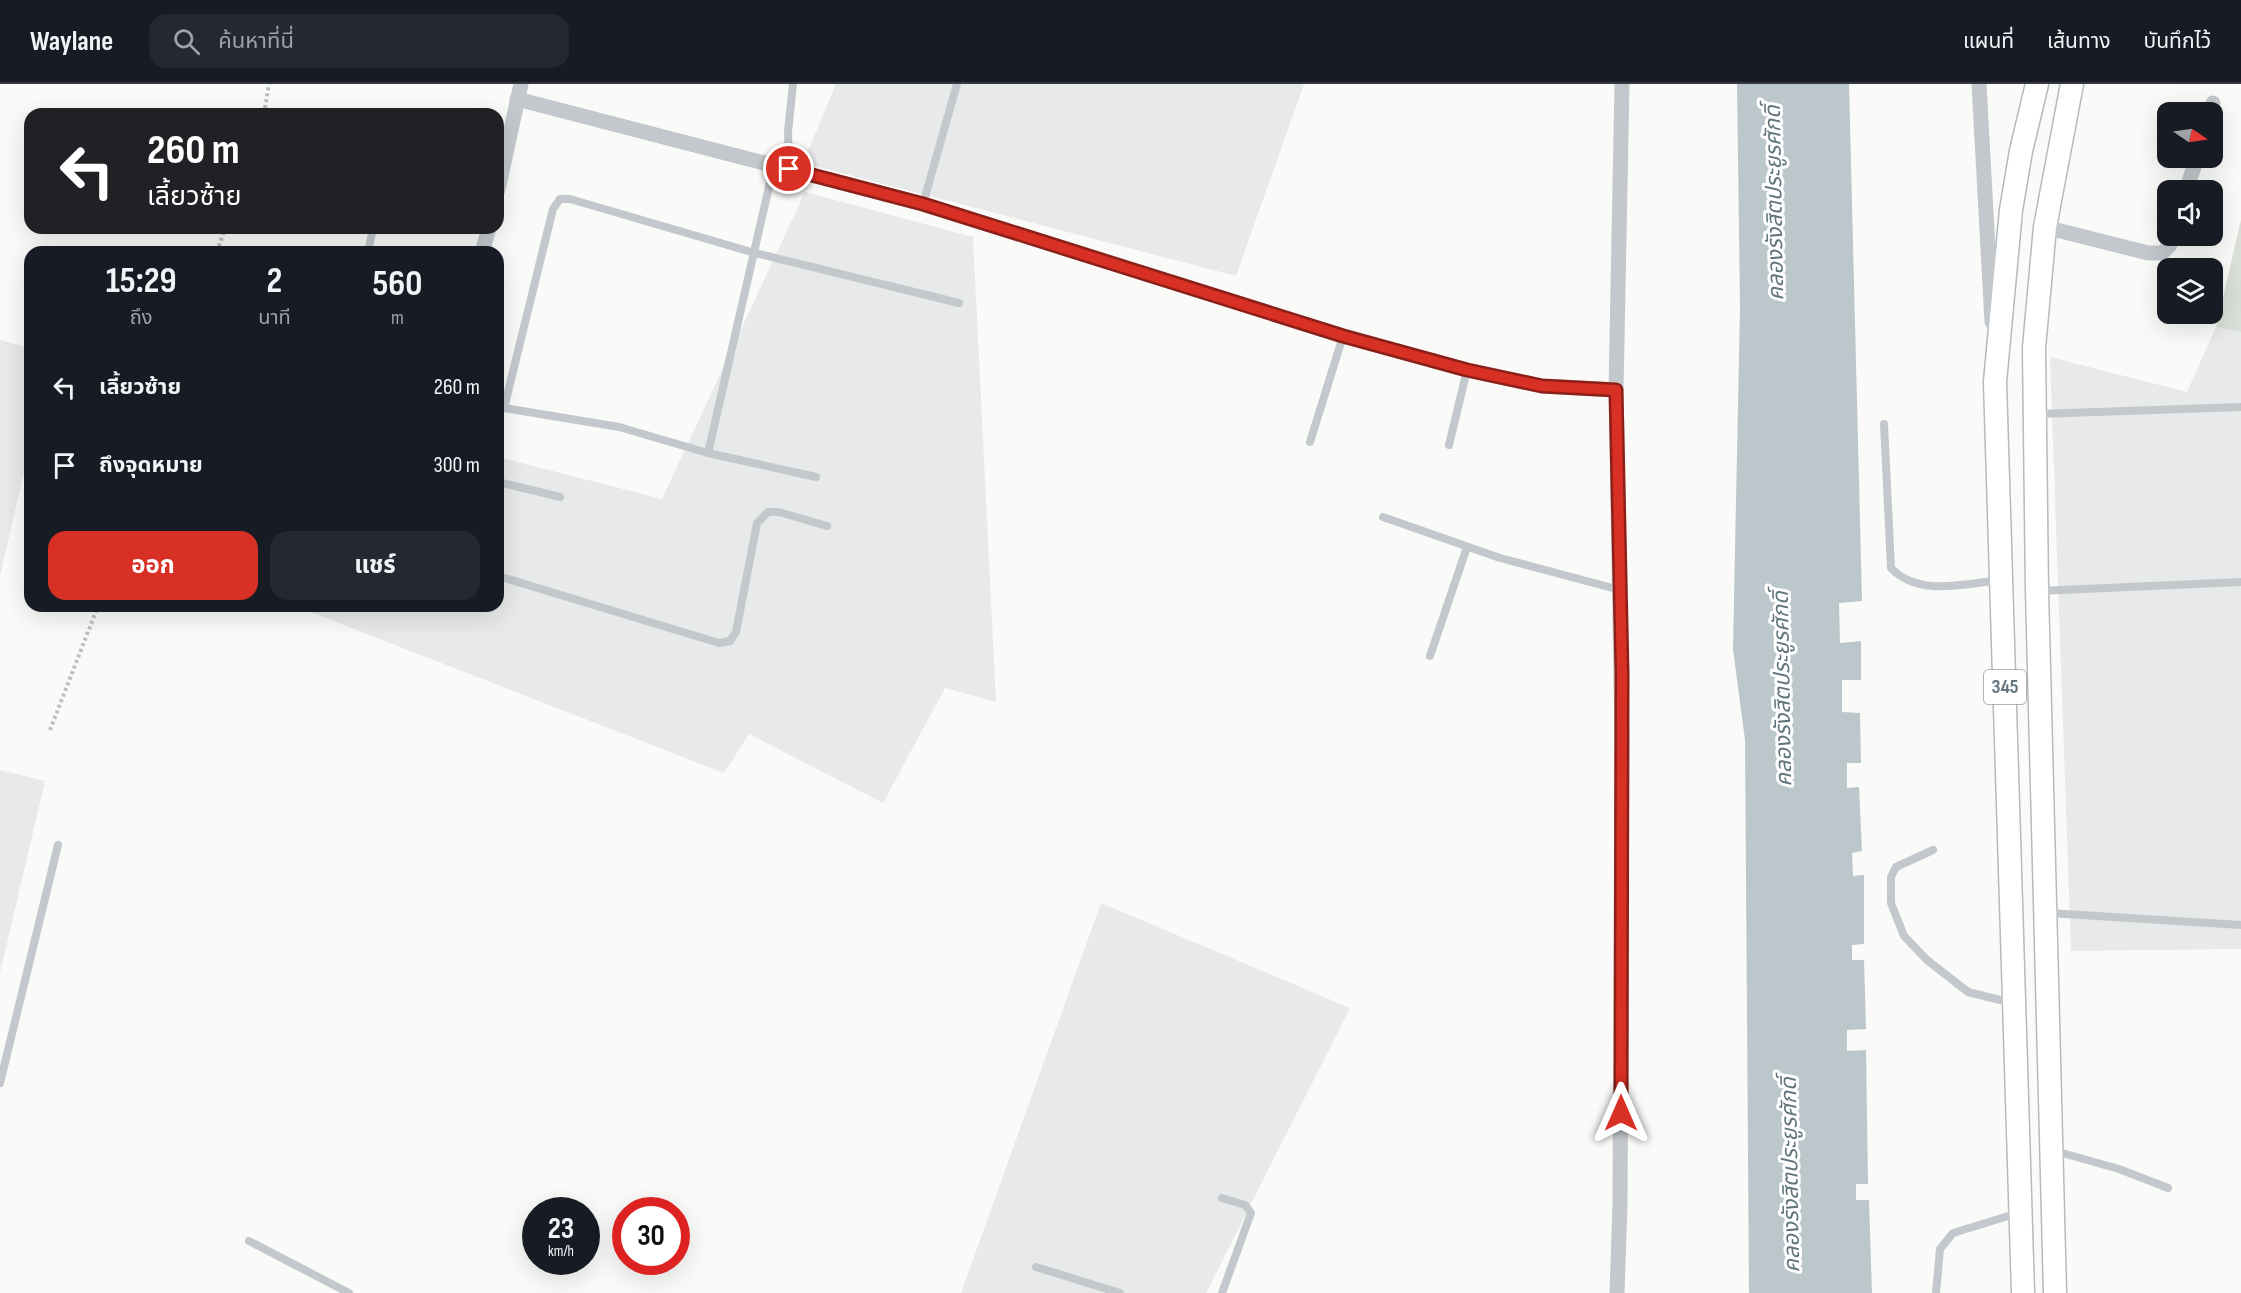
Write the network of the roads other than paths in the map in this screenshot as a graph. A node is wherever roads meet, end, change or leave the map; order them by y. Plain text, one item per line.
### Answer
1 (792, 84) edge
2 (957, 84) edge
3 (1622, 84) edge
4 (1979, 84) edge
5 (2037, 84) edge
6 (2072, 84) edge
7 (519, 91) edge
8 (504, 162) edge
9 (774, 165) junction
10 (789, 169) junction
11 (923, 204) junction
12 (2045, 227) junction
13 (2169, 246) edge
14 (755, 253) junction
15 (959, 303) dead end
16 (1343, 336) junction
17 (1467, 370) junction
18 (1995, 382) junction
19 (1616, 390) junction
20 (504, 396) edge
21 (2241, 407) edge
22 (504, 408) edge
23 (2033, 414) junction
24 (1884, 424) dead end
25 (1310, 442) dead end
26 (1449, 445) dead end
27 (708, 453) junction
28 (816, 477) dead end
29 (504, 483) edge
30 (560, 497) dead end
31 (1383, 517) dead end
32 (827, 526) dead end
33 (1467, 547) junction
34 (504, 578) edge
35 (2002, 580) junction
36 (2241, 582) edge
37 (1620, 590) junction
38 (2037, 591) junction
39 (1430, 656) dead end
40 (58, 845) dead end
41 (1933, 849) dead end
42 (2044, 913) junction
43 (2241, 925) edge
44 (2013, 1003) junction
45 (0, 1083) edge
46 (2051, 1149) junction
47 (2168, 1188) dead end
48 (1222, 1198) dead end
49 (2020, 1213) junction
50 (249, 1241) dead end
51 (1036, 1267) dead end
52 (349, 1293) edge
53 (1120, 1293) edge
54 (1222, 1293) edge
55 (1617, 1293) edge
56 (1936, 1293) edge
57 (2023, 1293) edge
58 (2055, 1293) edge

1 - 10 lane
2 - 11 lane
3 - 19 street
4 - 18 street
5 - 18 main road, 345
6 - 12 main road, 345
7 - 8 street
7 - 9 street
9 - 10 street
9 - 14 lane
10 - 11 street
11 - 16 street
12 - 13 street
12 - 23 main road, 345
14 - 15 lane
14 - 20 lane
14 - 27 lane
16 - 17 street
16 - 25 lane
17 - 19 street
17 - 26 lane
18 - 35 main road, 345
19 - 37 street
21 - 23 lane
22 - 27 lane
23 - 38 main road, 345
24 - 35 lane
27 - 28 lane
29 - 30 lane
31 - 33 lane
32 - 34 lane
33 - 37 lane
33 - 39 lane
35 - 44 main road, 345
36 - 38 lane
37 - 55 street
38 - 42 main road, 345
40 - 45 lane
41 - 44 lane
42 - 43 lane
42 - 46 main road, 345
44 - 49 main road, 345
46 - 47 lane
46 - 58 main road, 345
48 - 54 lane
49 - 56 lane
49 - 57 main road, 345
50 - 52 lane
51 - 53 lane

